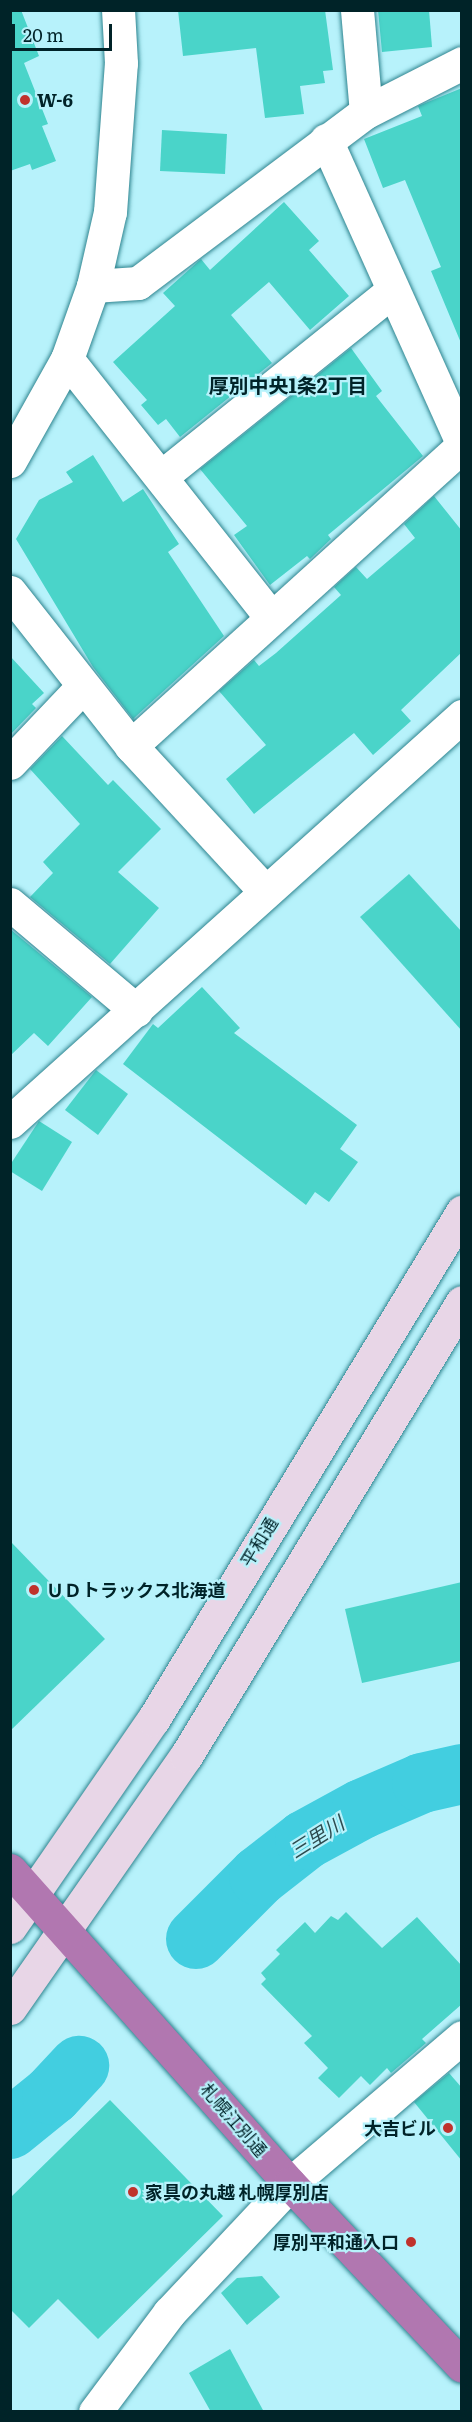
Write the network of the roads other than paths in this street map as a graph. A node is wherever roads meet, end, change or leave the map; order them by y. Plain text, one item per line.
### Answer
1 (118, 10) edge
2 (357, 10) edge
3 (462, 63) edge
4 (366, 112) junction
5 (326, 140) junction
6 (93, 286) junction
7 (392, 291) junction
8 (67, 359) junction
9 (462, 445) edge
10 (10, 461) edge
11 (162, 476) junction
12 (10, 592) edge
13 (271, 617) junction
14 (83, 686) junction
15 (462, 716) edge
16 (131, 746) junction
17 (10, 763) edge
18 (265, 891) junction
19 (10, 904) edge
20 (136, 1010) junction
21 (10, 1122) edge
22 (459, 1223) edge
23 (462, 1302) edge
24 (21, 1881) edge
25 (10, 1927) edge
26 (64, 1927) junction
27 (10, 2008) edge
28 (462, 2037) edge
29 (290, 2184) junction
30 (462, 2366) edge
31 (95, 2412) edge

1 - 6 street
2 - 4 street
3 - 4 street
4 - 5 street
5 - 6 street
5 - 7 street
6 - 8 street
7 - 9 street
7 - 11 street
8 - 10 street
8 - 11 street
9 - 13 street
11 - 13 street
12 - 14 street
13 - 16 street
14 - 16 street
14 - 17 street
15 - 18 street
16 - 18 street
18 - 20 street
19 - 20 street
20 - 21 street
22 - 24 street, 平和通
23 - 26 street
24 - 25 street, 平和通
24 - 26 highway, 札幌江別通
26 - 27 street
26 - 29 highway, 札幌江別通
28 - 29 street
29 - 30 highway, 札幌江別通
29 - 31 street

